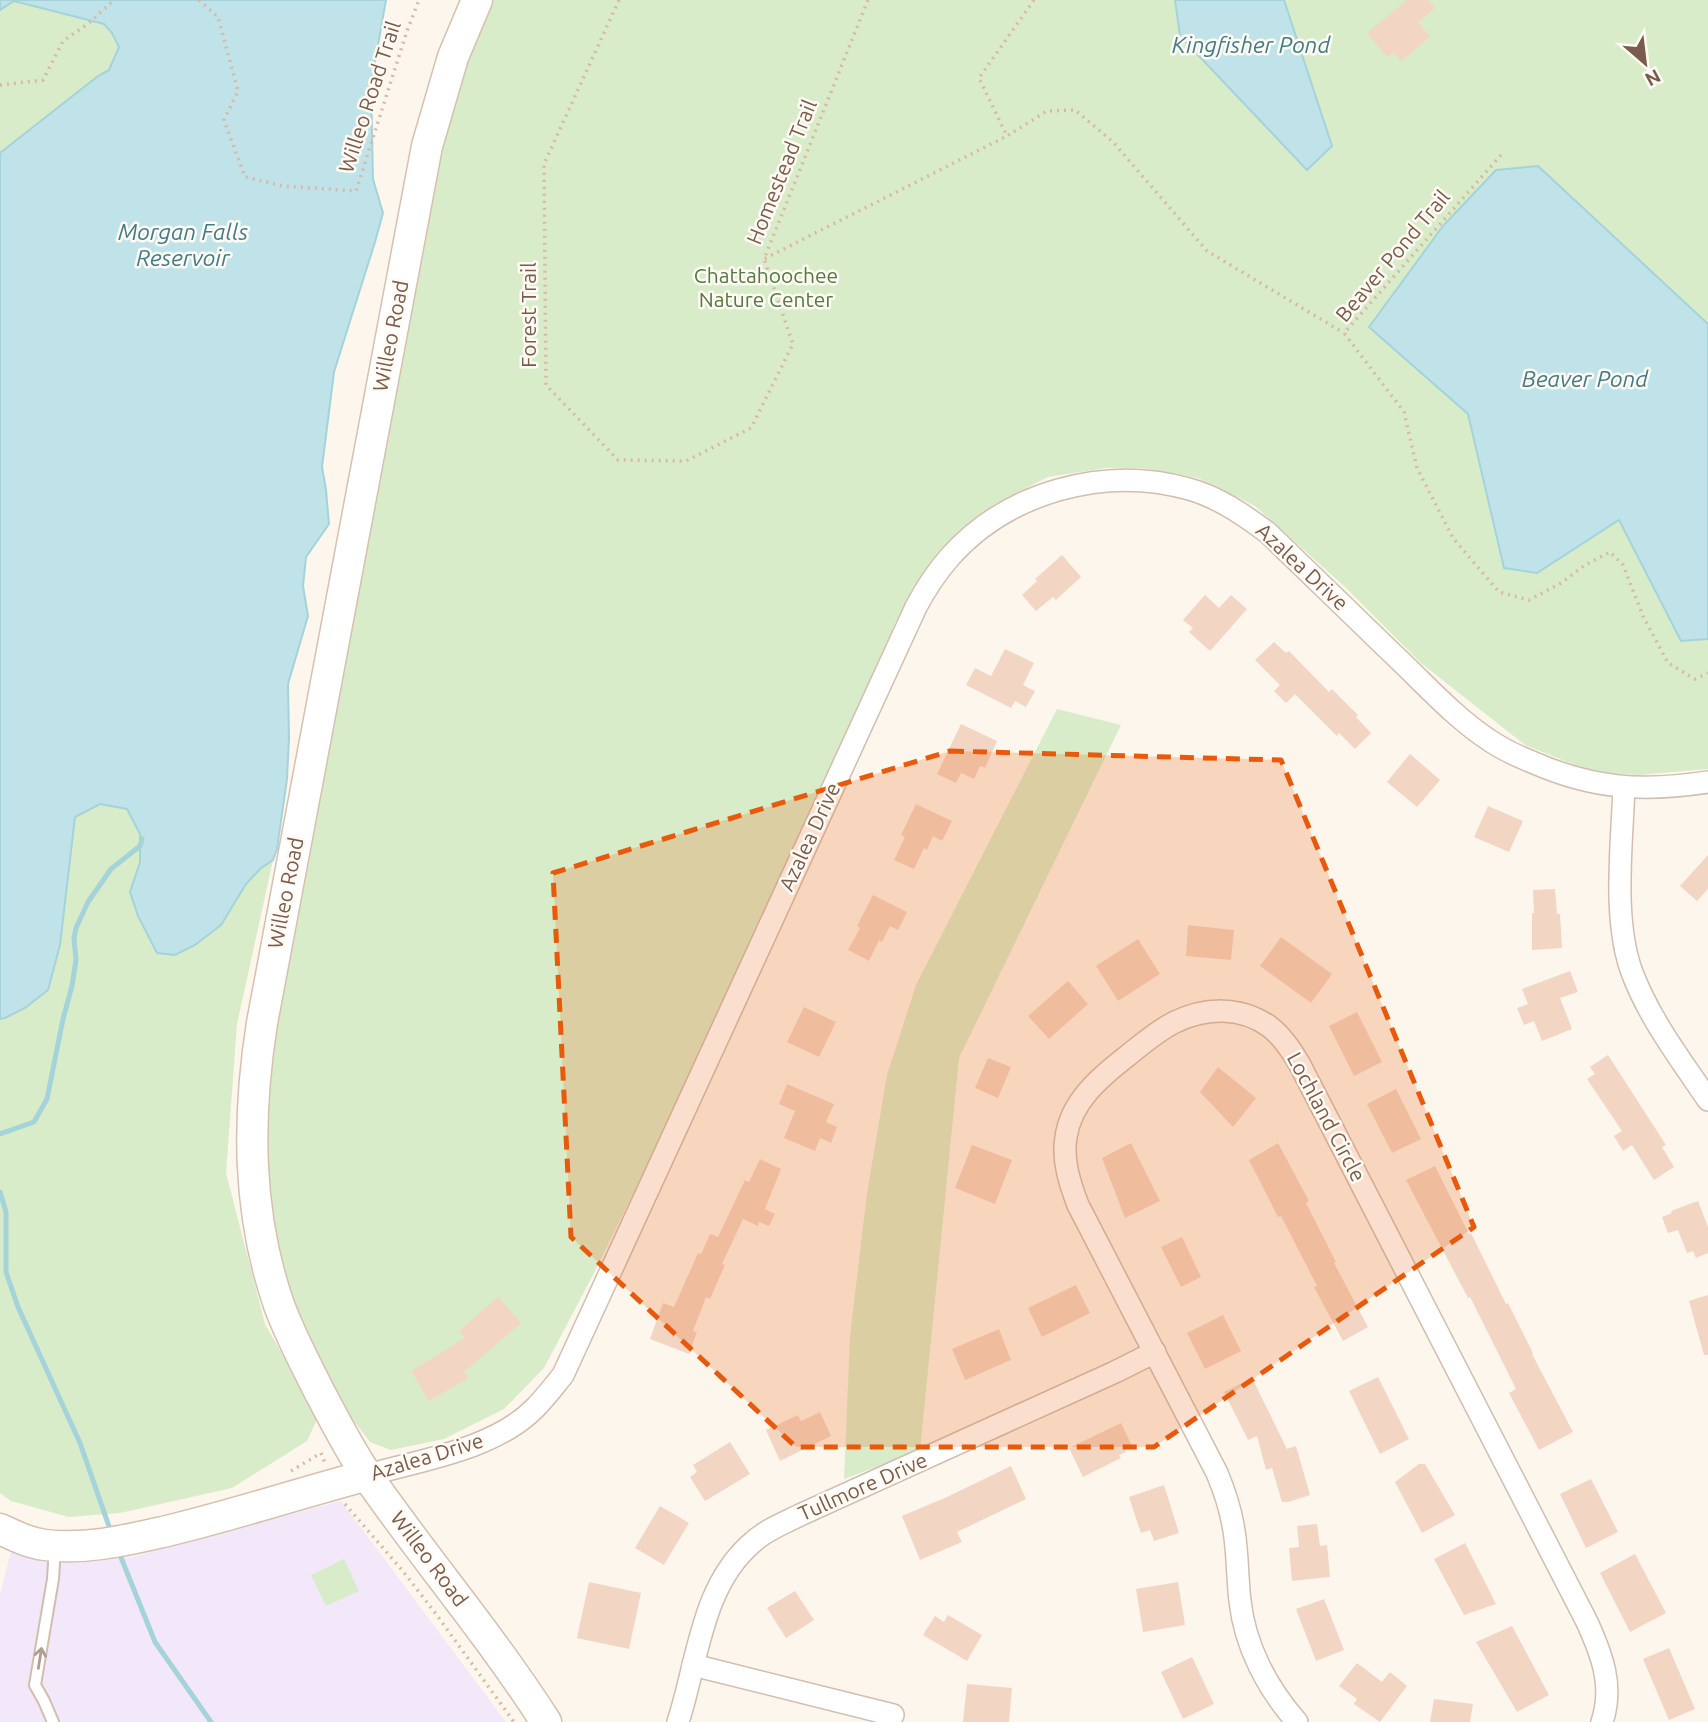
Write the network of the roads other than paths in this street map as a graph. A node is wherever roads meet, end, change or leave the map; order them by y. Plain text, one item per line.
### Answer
1 (477, 0) edge
2 (1708, 782) edge
3 (1624, 788) junction
4 (1708, 1100) edge
5 (1155, 1352) junction
6 (368, 1475) junction
7 (0, 1529) edge
8 (55, 1546) junction
9 (693, 1665) junction
10 (893, 1715) dead end
11 (53, 1722) edge
12 (546, 1722) edge
13 (678, 1722) edge
14 (1297, 1722) edge
15 (1602, 1722) edge

1 - 6 street, Willeo Road
2 - 3 street, Azalea Drive
3 - 4 street
3 - 6 street, Azalea Drive
5 - 9 street, Tullmore Drive
5 - 14 street, Lochland Circle
5 - 15 street, Lochland Circle
6 - 8 street, Azalea Drive
6 - 12 street, Willeo Road
7 - 8 street, Azalea Drive
11 -> 8 lane
9 - 10 street
9 - 13 street, Tullmore Drive

